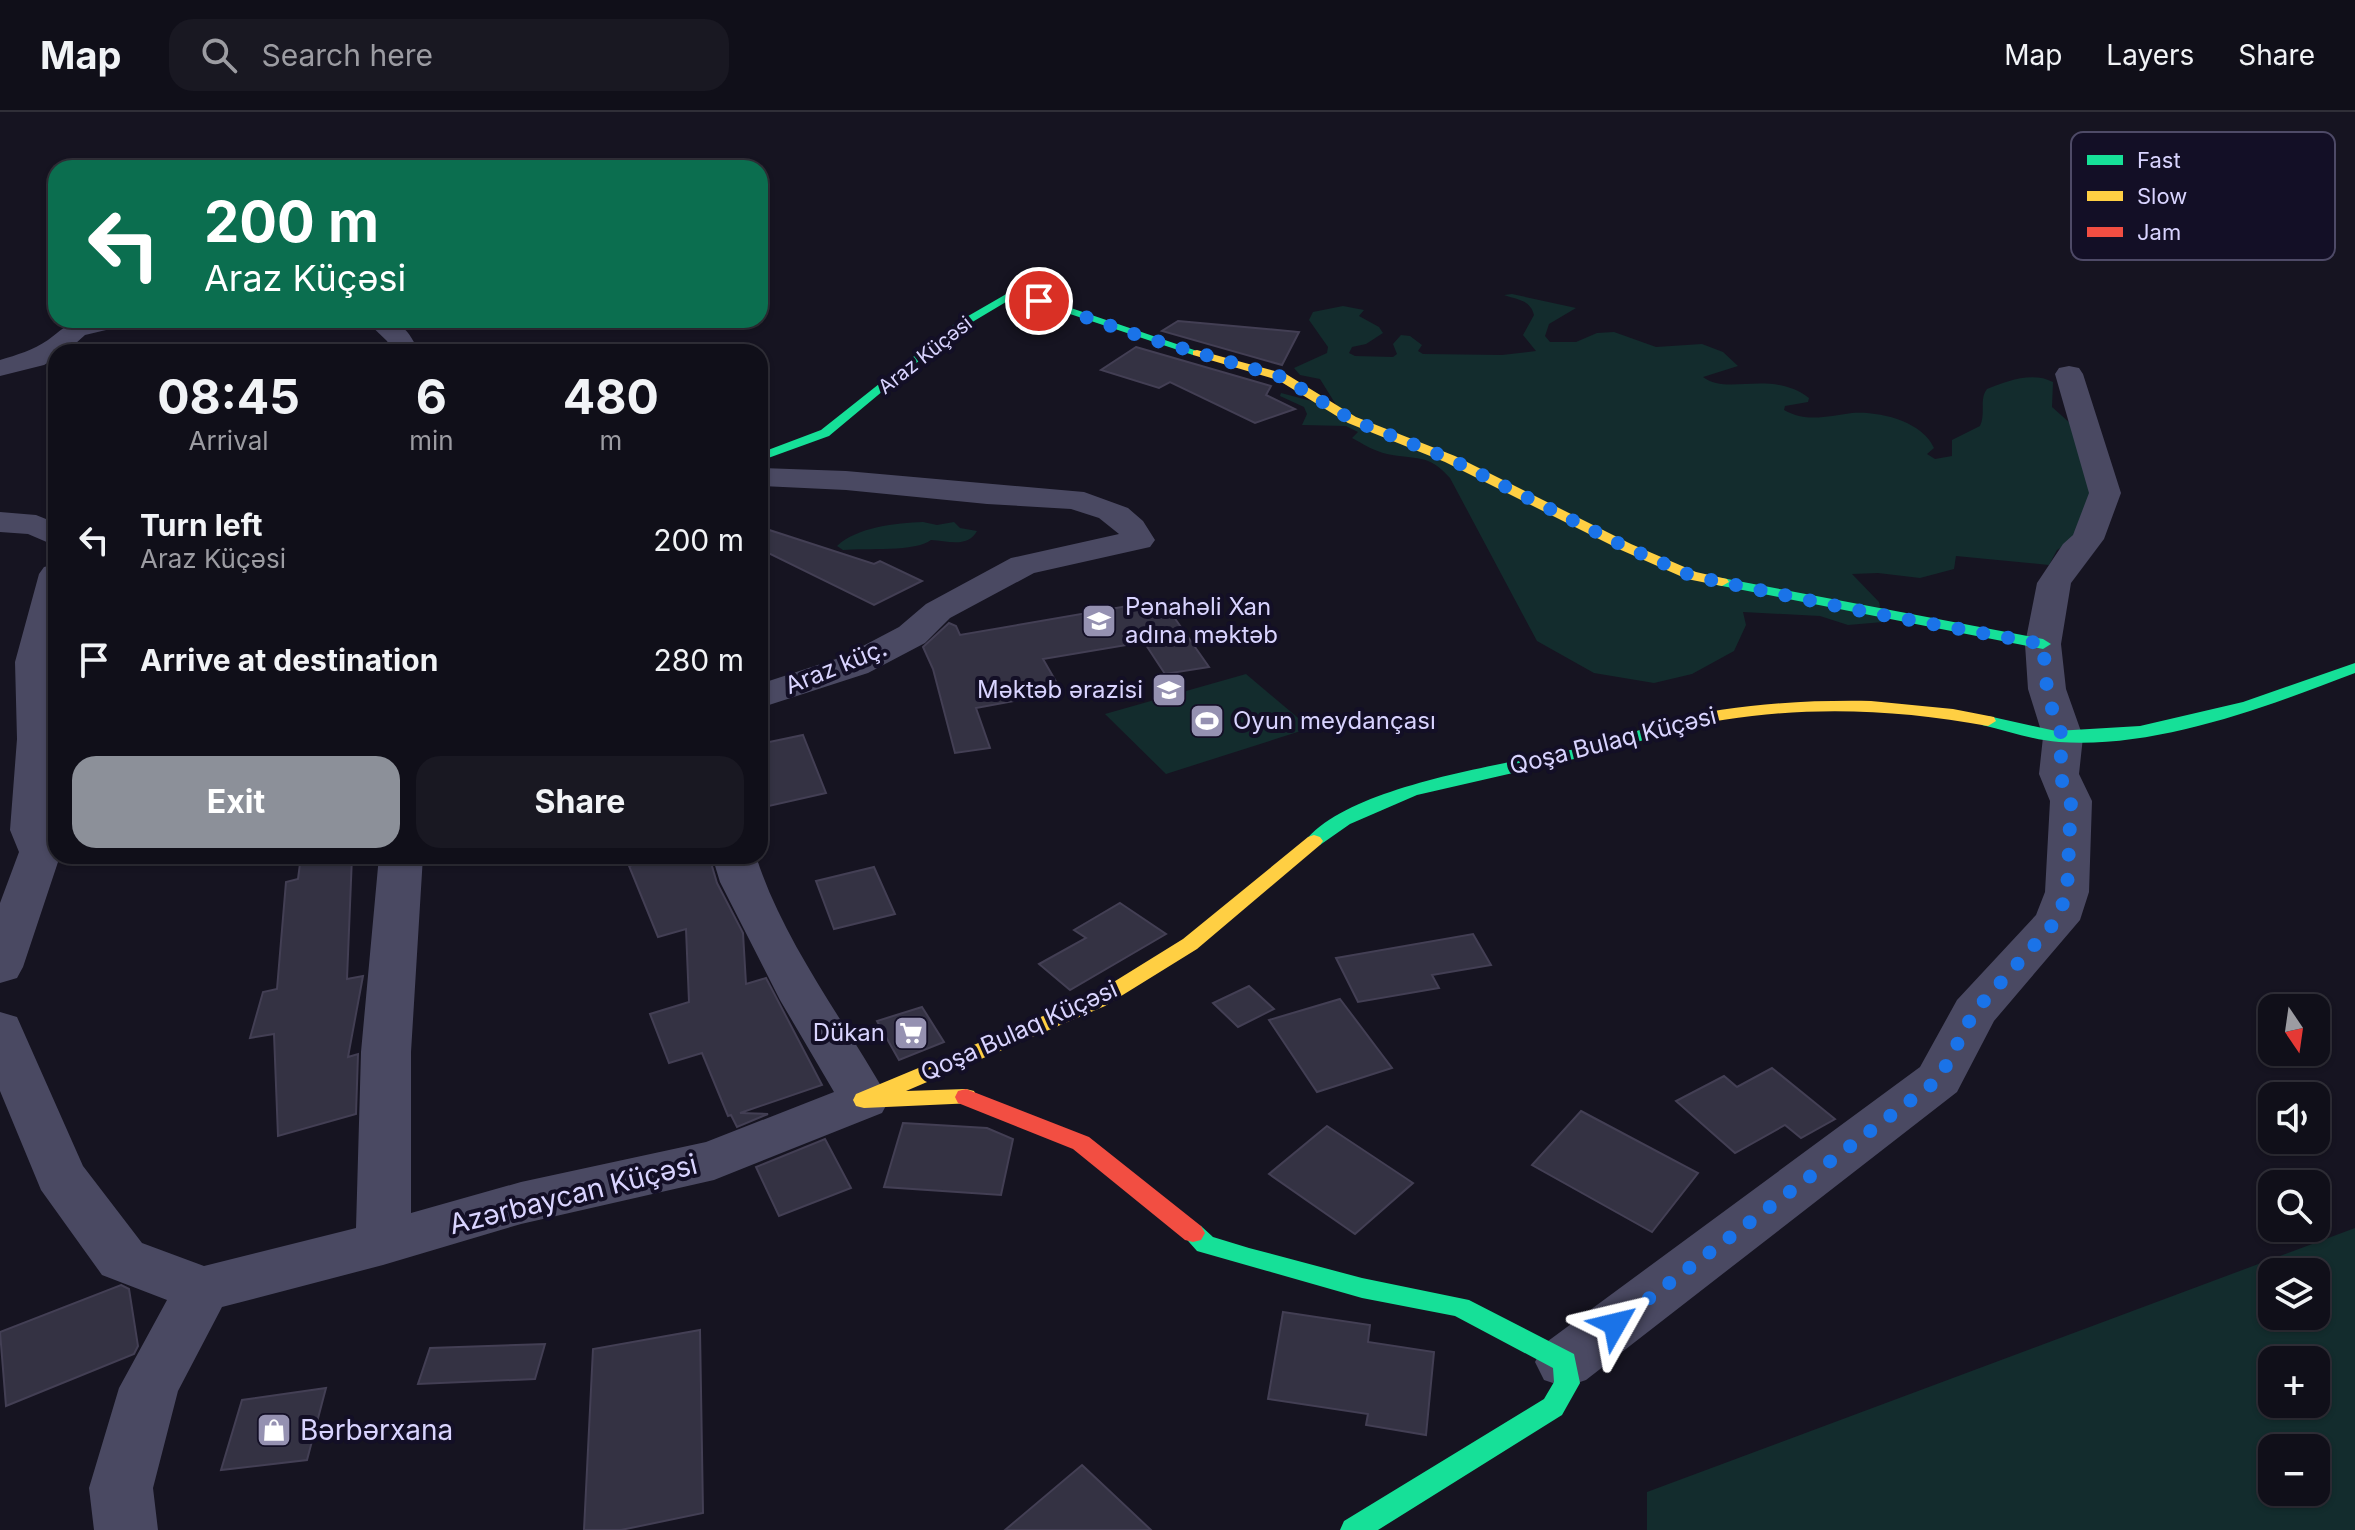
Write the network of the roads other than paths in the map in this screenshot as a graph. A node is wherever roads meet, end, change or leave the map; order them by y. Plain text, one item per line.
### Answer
1 (80, 328) edge
2 (388, 328) edge
3 (59, 344) edge
4 (402, 344) edge
5 (48, 351) edge
6 (0, 368) edge
7 (2069, 374) dead end
8 (768, 454) edge
9 (768, 477) edge
10 (0, 522) edge
11 (46, 531) edge
12 (48, 605) edge
13 (2043, 644) junction
14 (2355, 668) edge
15 (768, 694) edge
16 (2063, 737) junction
17 (400, 864) edge
18 (736, 864) edge
19 (0, 967) edge
20 (0, 1029) edge
21 (864, 1100) junction
22 (383, 1243) junction
23 (203, 1289) junction
24 (1565, 1362) junction
25 (126, 1530) edge
26 (1354, 1530) edge

1 - 3 street
2 - 4 street
5 - 6 street
7 - 13 street
8 - 13 street, Araz Küçəsi
9 - 15 street, Araz küç.
10 - 11 street
12 - 19 street
13 - 16 street
14 - 16 street, Qoşa Bulaq Küçəsi
16 - 21 street, Qoşa Bulaq Küçəsi
16 - 24 street
17 - 22 street
18 - 21 street
20 - 23 street
21 - 22 street, Azərbaycan Küçəsi
21 - 24 street, Qoşa Bulaq Küçəsi
22 - 23 street, Azərbaycan Küçəsi
23 - 25 street
24 - 26 street

